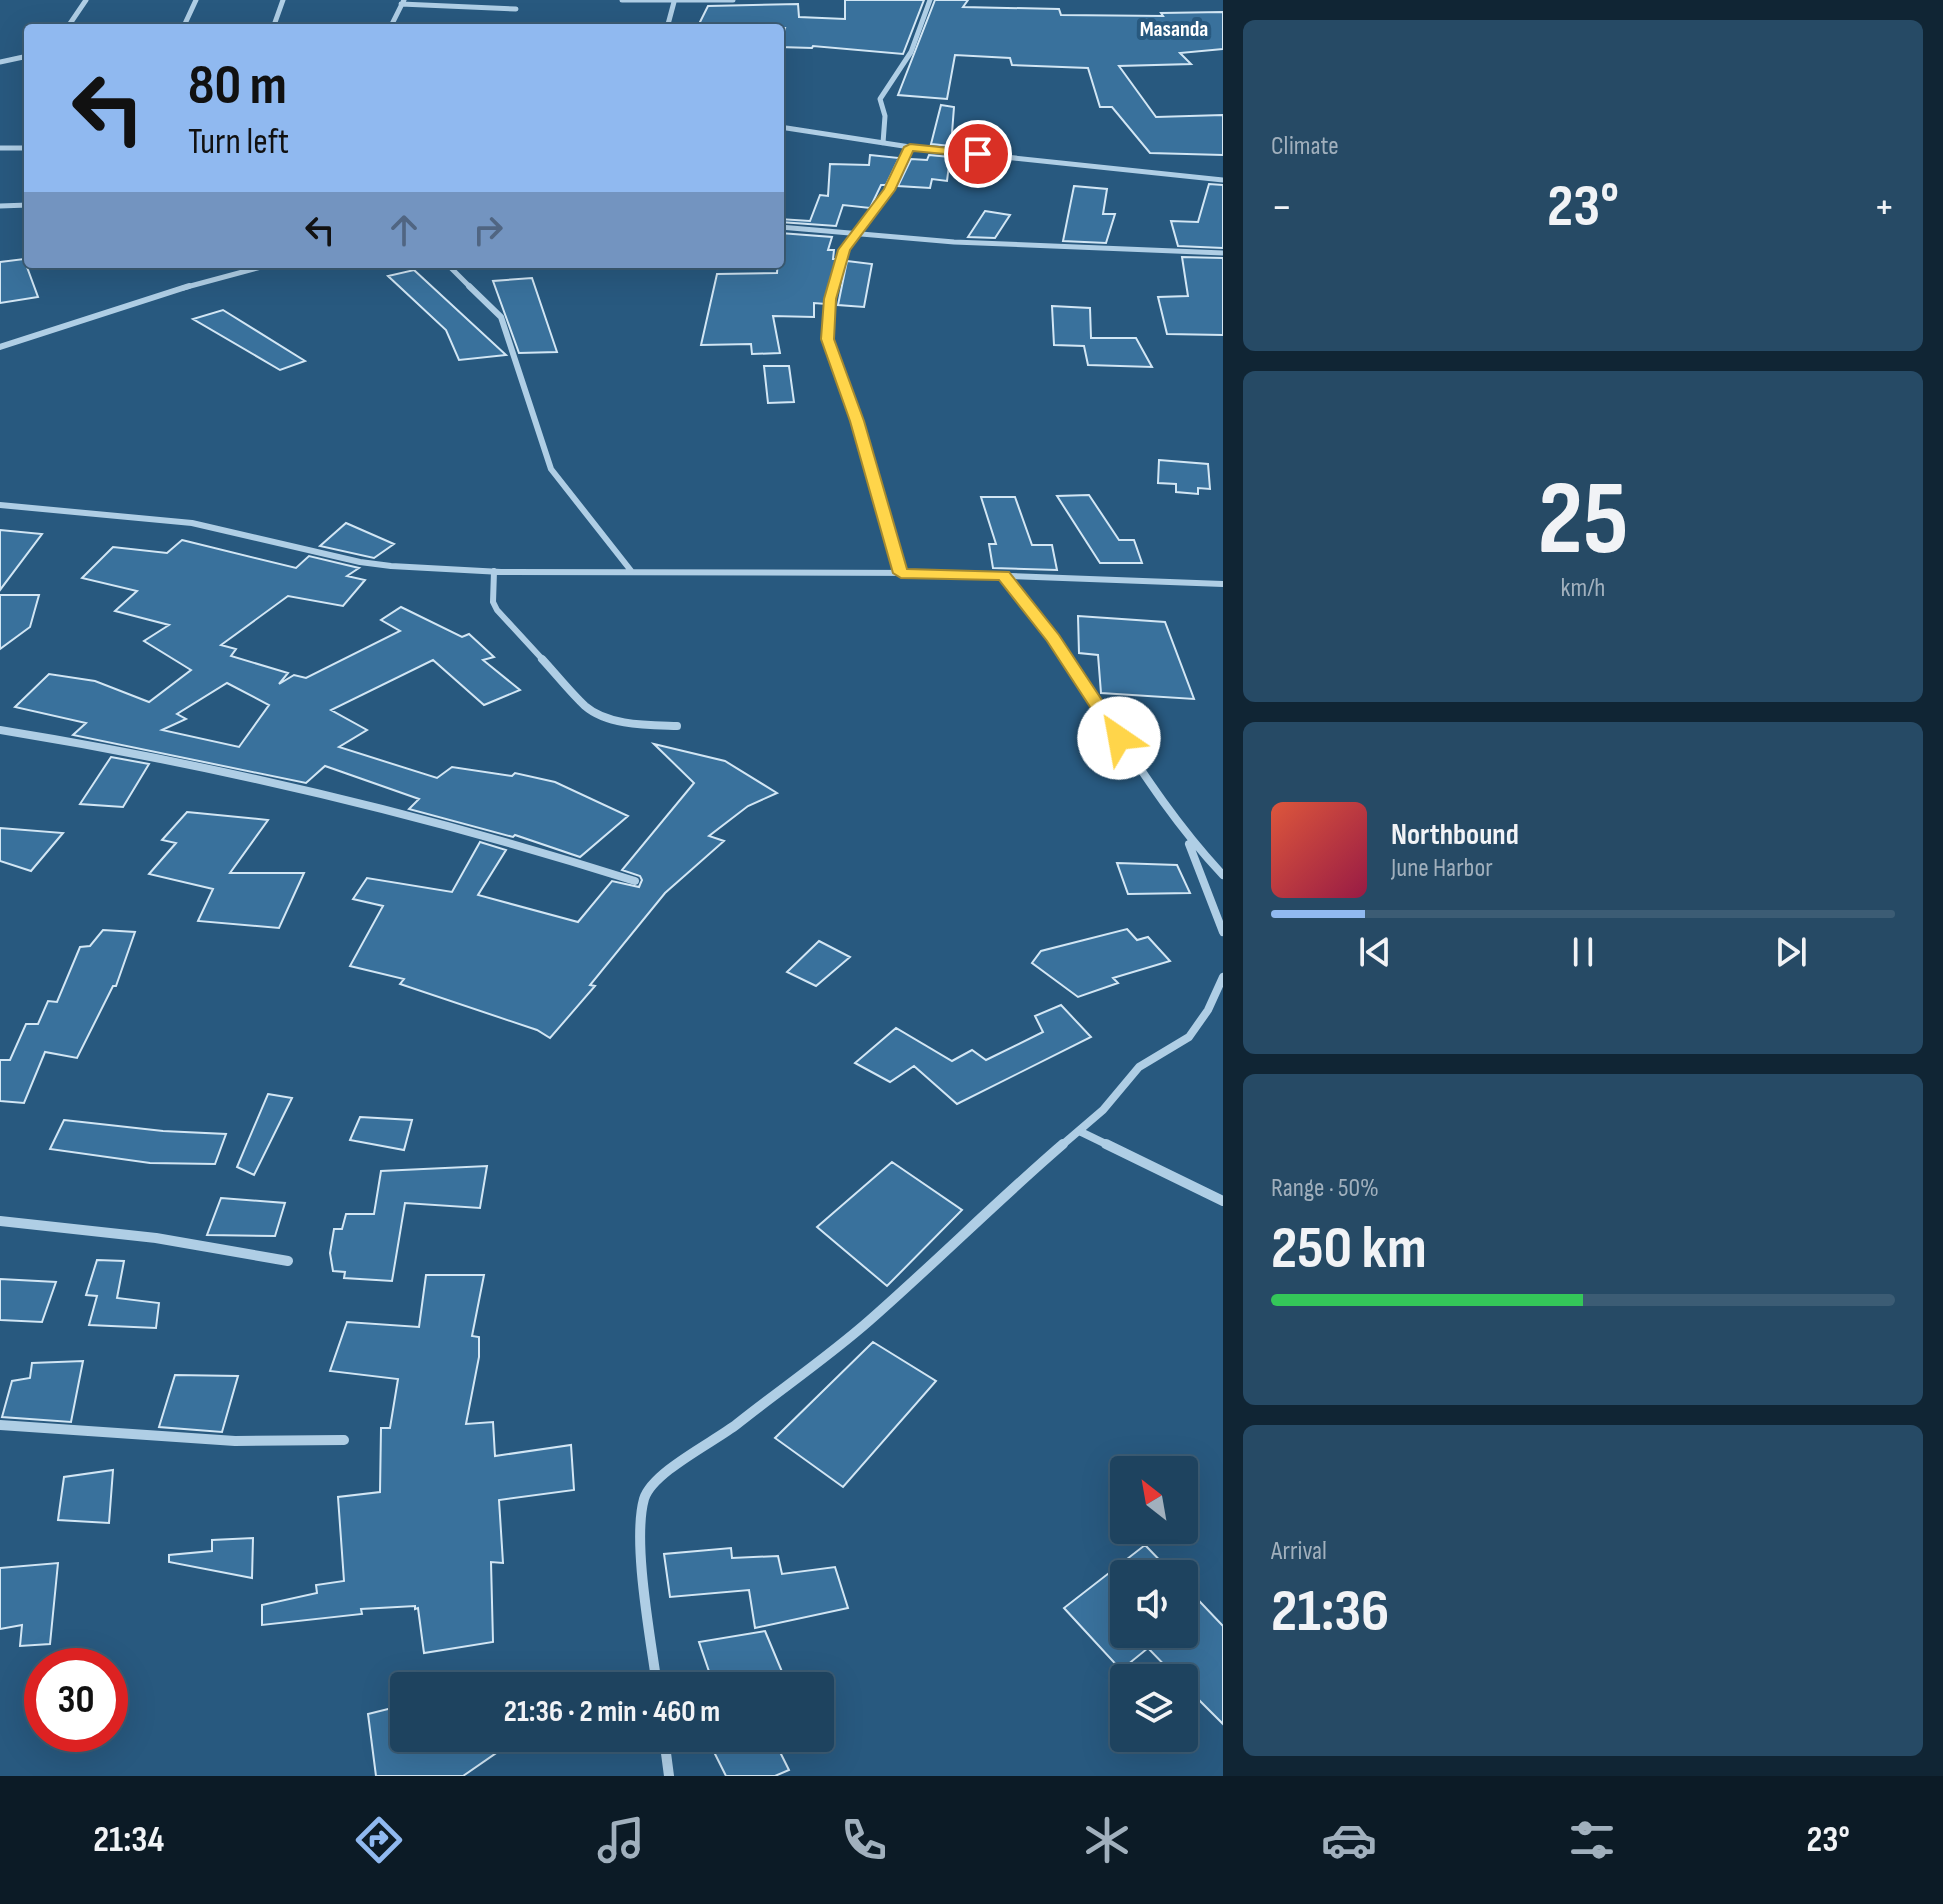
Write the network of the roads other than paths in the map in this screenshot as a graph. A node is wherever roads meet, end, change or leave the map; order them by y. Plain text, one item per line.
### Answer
1 (86, 0) edge
2 (196, 0) edge
3 (283, 0) edge
4 (622, 0) edge
5 (733, 0) edge
6 (930, 0) edge
7 (402, 2) edge
8 (674, 2) edge
9 (516, 9) dead end
10 (70, 24) edge
11 (185, 24) edge
12 (274, 24) edge
13 (392, 24) edge
14 (668, 24) edge
15 (24, 57) edge
16 (0, 62) edge
17 (784, 128) edge
18 (883, 143) junction
19 (910, 147) junction
20 (0, 148) edge
21 (24, 148) edge
22 (1223, 180) edge
23 (24, 205) edge
24 (0, 206) edge
25 (784, 227) edge
26 (856, 233) junction
27 (1223, 253) edge
28 (254, 268) edge
29 (451, 268) edge
30 (0, 347) edge
31 (0, 505) edge
32 (494, 571) junction
33 (632, 572) junction
34 (901, 573) junction
35 (1004, 576) junction
36 (1223, 584) edge
37 (677, 726) dead end
38 (0, 730) edge
39 (1185, 833) junction
40 (1223, 875) edge
41 (635, 881) dead end
42 (1223, 932) edge
43 (1223, 977) edge
44 (1079, 1131) junction
45 (1223, 1201) edge
46 (0, 1221) edge
47 (288, 1261) dead end
48 (0, 1425) edge
49 (344, 1440) dead end
50 (655, 1672) edge
51 (666, 1752) edge
52 (669, 1776) edge

1 - 10 street
2 - 11 street
3 - 12 street
4 - 8 street
5 - 8 street
6 - 18 street
7 - 9 street
7 - 13 street
8 - 14 street
15 - 16 street
17 - 18 street
18 - 19 street
19 - 22 street
19 - 26 street
20 - 21 street
23 - 24 street
25 - 26 street
26 - 27 street
26 - 34 street
28 - 30 street
29 - 33 street
31 - 32 street
32 - 33 street
32 - 37 street
33 - 34 street
34 - 35 street
35 - 36 street
35 - 39 street
38 - 41 street
39 - 40 street
39 - 42 street
43 - 44 street
44 - 45 street
44 - 50 street
46 - 47 street
48 - 49 street
51 - 52 street

